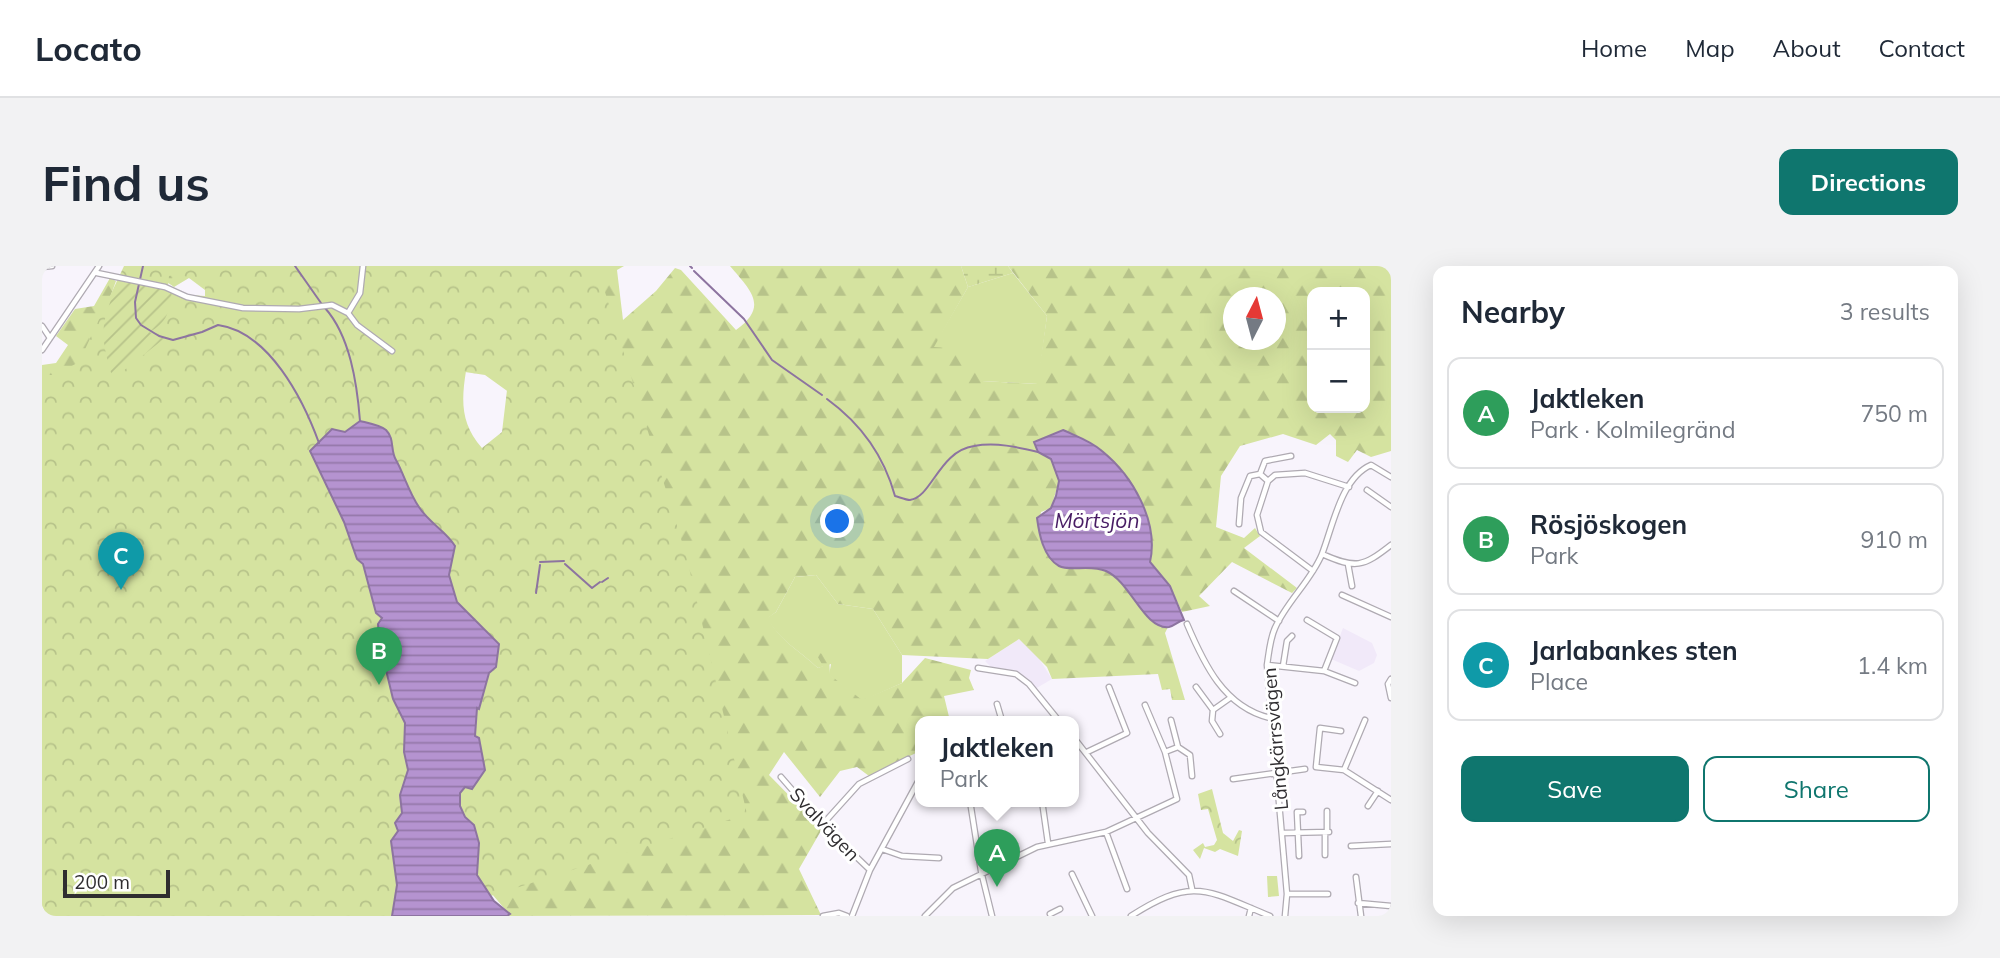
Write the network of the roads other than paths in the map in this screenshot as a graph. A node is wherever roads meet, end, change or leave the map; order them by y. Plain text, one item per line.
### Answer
1 (52, 266) edge
2 (99, 266) edge
3 (363, 266) edge
4 (42, 267) edge
5 (97, 273) junction
6 (348, 313) junction
7 (42, 326) edge
8 (50, 338) junction
9 (42, 350) edge
10 (392, 351) dead end
11 (1292, 456) dead end
12 (1260, 474) junction
13 (1391, 477) edge
14 (1268, 481) junction
15 (1349, 487) junction
16 (1367, 490) dead end
17 (1391, 507) edge
18 (1239, 524) dead end
19 (1391, 544) edge
20 (1322, 554) junction
21 (1348, 564) junction
22 (1312, 571) junction
23 (1352, 586) dead end
24 (1234, 591) dead end
25 (1342, 595) dead end
26 (1391, 617) edge
27 (1307, 620) dead end
28 (1279, 621) junction
29 (1187, 624) dead end
30 (1292, 636) dead end
31 (1267, 665) junction
32 (1283, 666) junction
33 (978, 668) dead end
34 (1324, 671) junction
35 (1390, 682) edge
36 (1355, 683) dead end
37 (1109, 687) dead end
38 (1196, 687) dead end
39 (1230, 698) junction
40 (1391, 698) edge
41 (997, 704) dead end
42 (1145, 705) dead end
43 (1213, 710) junction
44 (1001, 716) edge
45 (1055, 716) edge
46 (1270, 718) junction
47 (1171, 720) dead end
48 (1364, 720) dead end
49 (1341, 731) dead end
50 (1220, 734) dead end
51 (1079, 743) edge
52 (1178, 747) junction
53 (1087, 752) junction
54 (1165, 752) junction
55 (908, 759) dead end
56 (1305, 769) dead end
57 (1344, 770) junction
58 (1276, 773) junction
59 (1192, 776) dead end
60 (781, 777) dead end
61 (1233, 779) dead end
62 (915, 787) edge
63 (1378, 791) junction
64 (1391, 800) edge
65 (1368, 806) dead end
66 (971, 807) edge
67 (1043, 807) edge
68 (1327, 811) dead end
69 (1303, 812) dead end
70 (1135, 818) junction
71 (822, 824) junction
72 (1106, 832) junction
73 (1327, 832) junction
74 (1283, 833) junction
75 (1298, 833) junction
76 (1048, 843) junction
77 (1391, 844) edge
78 (1351, 846) dead end
79 (882, 849) junction
80 (1325, 855) dead end
81 (1299, 856) dead end
82 (939, 858) dead end
83 (870, 870) junction
84 (1072, 874) dead end
85 (982, 875) junction
86 (1356, 877) dead end
87 (1127, 889) dead end
88 (1192, 889) junction
89 (1287, 894) junction
90 (1328, 894) dead end
91 (1358, 903) junction
92 (1391, 906) edge
93 (1251, 908) junction
94 (1060, 909) dead end
95 (1050, 915) edge
96 (824, 916) edge
97 (850, 916) edge
98 (925, 916) edge
99 (992, 916) edge
100 (1092, 916) edge
101 (1131, 916) edge
102 (1249, 916) edge
103 (1270, 916) edge
104 (1285, 916) edge
105 (1361, 916) edge

1 - 4 street
2 - 5 street
3 - 6 street
5 - 6 street
5 - 8 street
6 - 10 street
7 - 8 street
8 - 9 street
11 - 12 street
12 - 14 street
12 - 18 street
13 - 15 street, Långkärrsvägen
14 - 15 street
14 - 22 street
15 - 20 street, Långkärrsvägen
16 - 17 street
19 - 21 street
20 - 21 street
20 - 22 street, Långkärrsvägen
21 - 23 street
22 - 28 street, Långkärrsvägen
24 - 28 street
25 - 26 street
27 - 34 street
28 - 31 street, Långkärrsvägen
29 - 39 street
30 - 32 street
31 - 32 street
31 - 46 street, Långkärrsvägen
32 - 34 street
33 - 45 street
34 - 36 street
35 - 40 street
37 - 53 street
38 - 43 street
39 - 43 street
39 - 46 street
41 - 44 street
42 - 54 street
43 - 50 street
46 - 58 street, Långkärrsvägen
47 - 52 street
48 - 57 street
49 - 57 street
51 - 53 street
52 - 54 street
52 - 59 street
53 - 70 street
54 - 70 street
55 - 71 street
56 - 58 street
57 - 63 street
58 - 61 street
58 - 74 street, Långkärrsvägen
60 - 71 street, Svalvägen
62 - 79 street
63 - 64 street
63 - 65 street
66 - 85 street
67 - 76 street
68 - 73 street
69 - 75 street
70 - 72 street
70 - 88 street
71 - 83 street, Svalvägen
72 - 76 street
72 - 87 street
73 - 75 street
73 - 80 street
74 - 75 street
74 - 89 street, Långkärrsvägen
75 - 81 street
76 - 85 street
77 - 78 street
79 - 82 street
79 - 83 street
83 - 97 street
84 - 100 street
85 - 98 street
85 - 99 street
86 - 91 street
88 - 93 street
88 - 101 street
89 - 90 street
89 - 104 street, Långkärrsvägen
91 - 92 street
91 - 105 street
93 - 102 street
93 - 103 street
94 - 95 street
96 - 97 street

